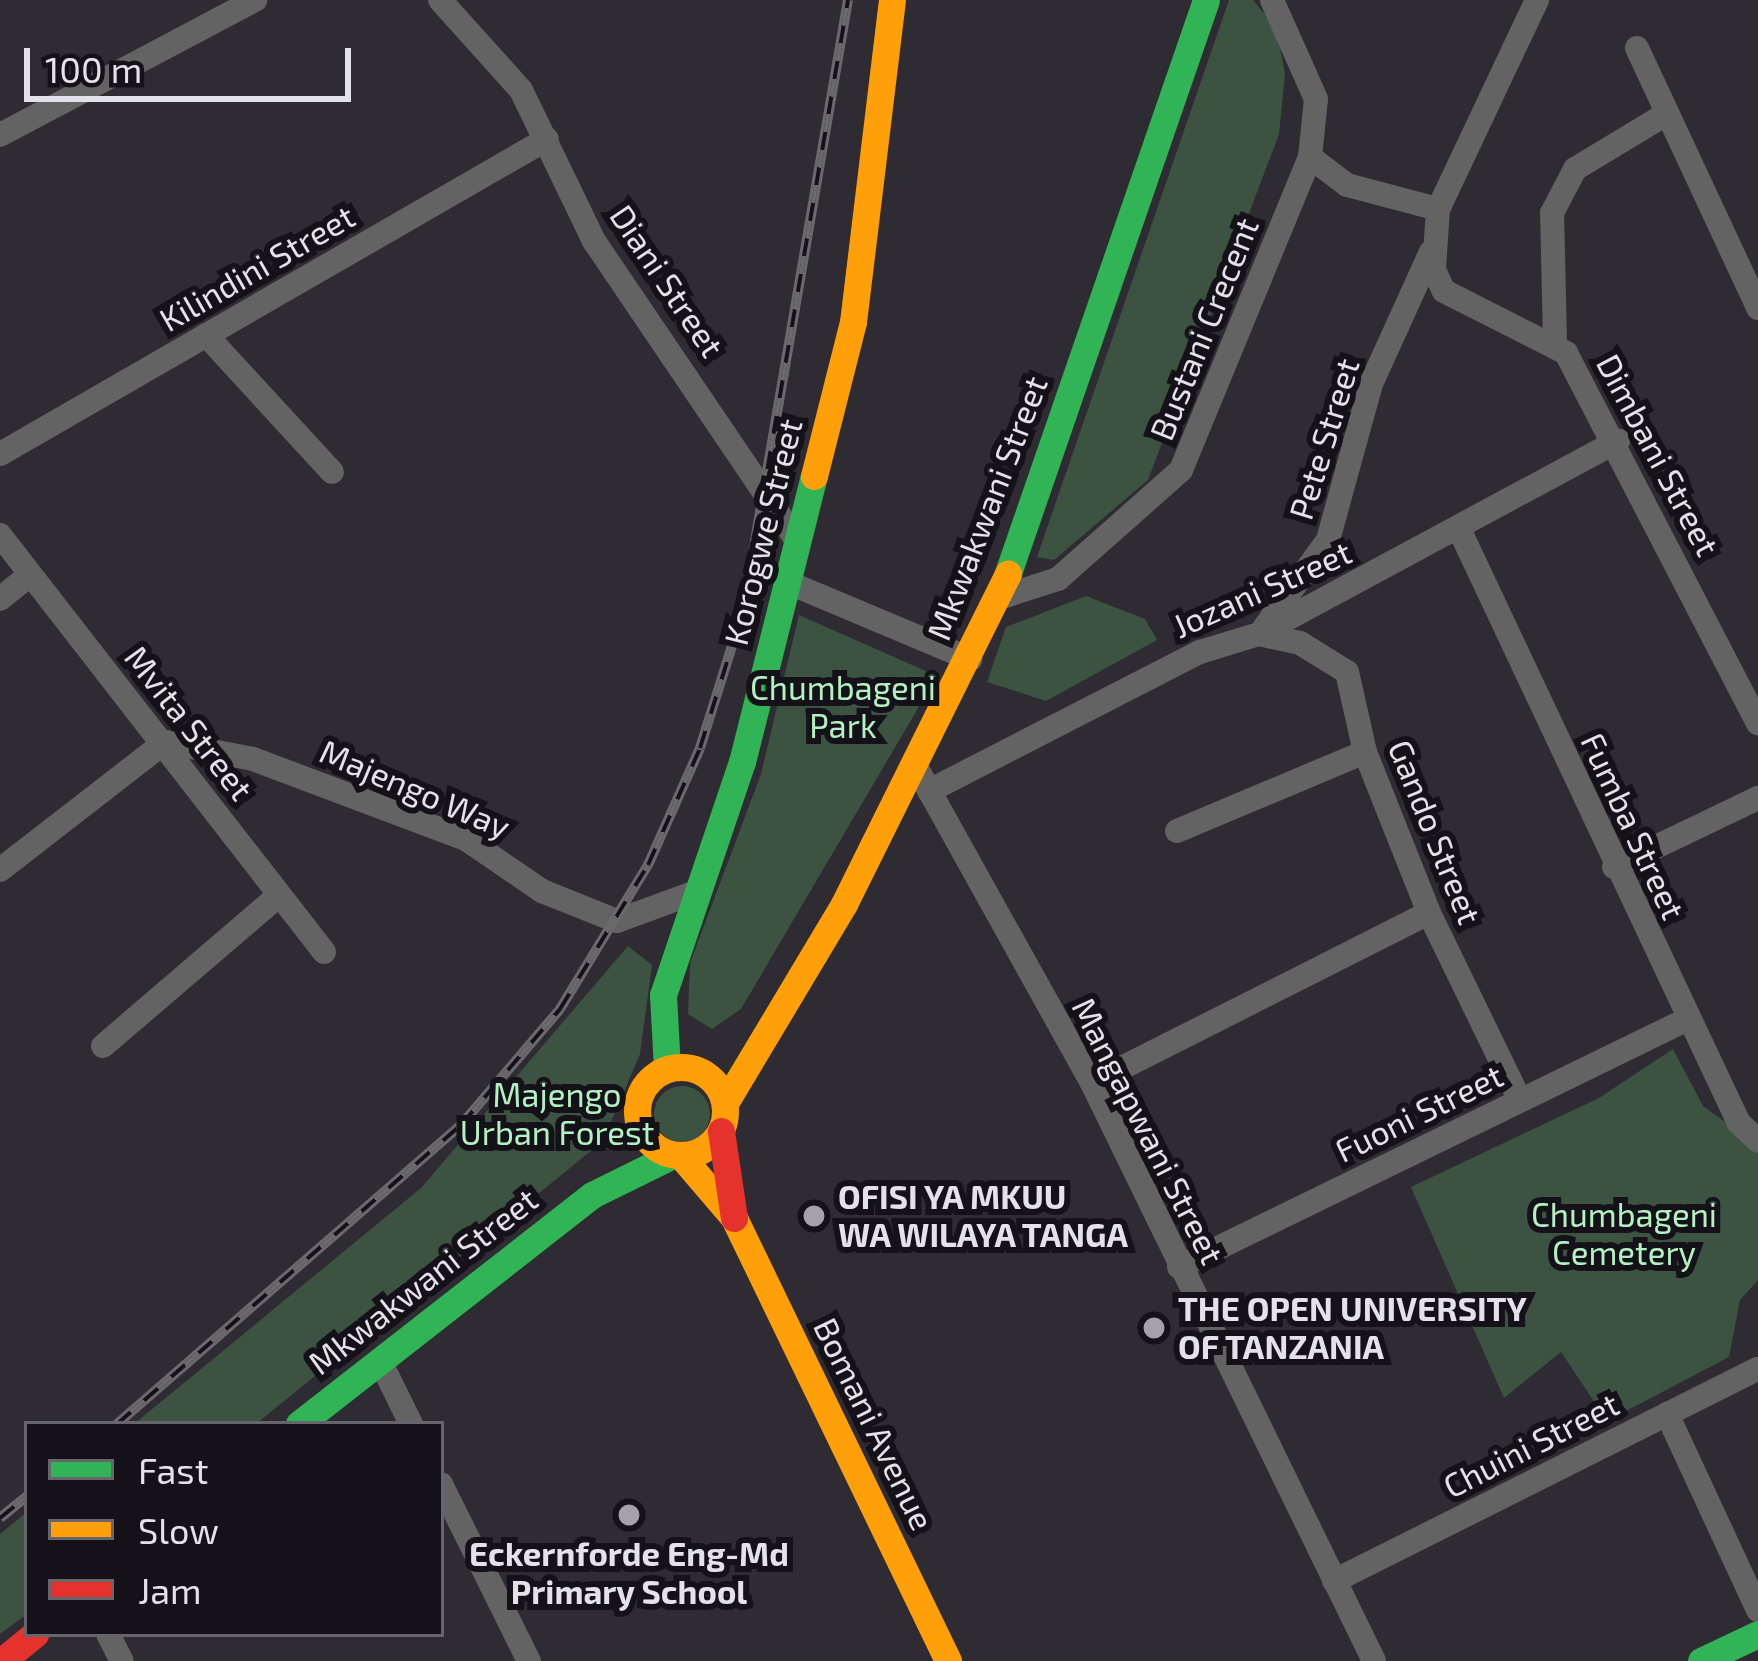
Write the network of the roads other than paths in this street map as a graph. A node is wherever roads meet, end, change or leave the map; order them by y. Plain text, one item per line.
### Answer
1 (255, 0) edge
2 (440, 0) edge
3 (892, 0) edge
4 (1206, 0) edge
5 (1272, 0) edge
6 (1537, 0) edge
7 (1637, 48) dead end
8 (1663, 116) junction
9 (0, 134) edge
10 (548, 139) junction
11 (1310, 157) junction
12 (1438, 208) junction
13 (1432, 251) junction
14 (1758, 308) edge
15 (206, 335) junction
16 (1555, 342) junction
17 (1618, 441) junction
18 (0, 454) edge
19 (332, 472) dead end
20 (1460, 531) junction
21 (0, 535) edge
22 (798, 542) junction
23 (30, 575) junction
24 (788, 582) junction
25 (999, 598) junction
26 (0, 599) edge
27 (1259, 634) junction
28 (970, 659) junction
29 (1758, 723) edge
30 (165, 742) junction
31 (1365, 752) junction
32 (915, 765) junction
33 (929, 791) junction
34 (1758, 798) edge
35 (1177, 831) dead end
36 (1614, 867) junction
37 (0, 870) edge
38 (696, 892) junction
39 (278, 896) junction
40 (1429, 913) junction
41 (324, 952) dead end
42 (772, 1013) junction
43 (1688, 1019) junction
44 (104, 1046) dead end
45 (679, 1068) junction
46 (1092, 1083) junction
47 (1520, 1100) junction
48 (637, 1116) junction
49 (723, 1117) junction
50 (1758, 1141) edge
51 (677, 1155) junction
52 (592, 1195) junction
53 (734, 1218) junction
54 (1179, 1267) junction
55 (380, 1361) junction
56 (1758, 1369) edge
57 (1667, 1414) junction
58 (303, 1421) edge
59 (410, 1421) edge
60 (444, 1490) edge
61 (1334, 1581) junction
62 (1758, 1610) edge
63 (1758, 1634) edge
64 (31, 1637) edge
65 (2, 1661) edge
66 (529, 1661) edge
67 (949, 1661) edge
68 (1374, 1661) edge
69 (1701, 1661) edge

1 - 9 street
2 - 10 street, Diani Street
3 - 22 main road, Korogwe Street
4 - 25 main road, Mkwakwani Street
5 - 11 street, Bustani Crecent
6 - 12 street
7 - 8 street
8 - 14 street
8 - 16 street
10 - 15 street, Kilindini Street
10 - 22 street, Diani Street
11 - 12 street
11 - 25 street, Bustani Crecent
12 - 13 street
13 - 16 street, Dimbani Street
13 - 27 street, Pete Street
15 - 18 street, Kilindini Street
15 - 19 street
16 - 17 street, Dimbani Street
17 - 20 street, Jozani Street
17 - 29 street, Dimbani Street
20 - 27 street, Jozani Street
20 - 36 street, Fumba Street
21 - 23 street, Mvita Street
22 - 24 main road, Korogwe Street
23 - 26 street
23 - 30 street, Mvita Street
24 - 28 street
24 - 38 main road, Korogwe Street
25 - 28 main road, Mkwakwani Street
27 - 31 street, Gando Street
27 - 33 street, Jozani Street
28 - 32 main road, Mkwakwani Street
30 - 37 street
30 - 38 street, Majengo Way
30 - 39 street, Mvita Street
31 - 35 street
31 - 40 street, Gando Street
32 - 33 street, Mangapwani Street
32 - 42 main road, Mkwakwani Street
33 - 46 street, Mangapwani Street
34 - 36 street
36 - 43 street, Fumba Street
38 - 45 main road, Korogwe Street
39 - 41 street, Mvita Street
39 - 44 street
40 - 46 street
40 - 47 street, Gando Street
42 - 45 main road
42 - 49 main road, Mkwakwani Street
43 - 47 street, Fuoni Street
43 - 50 street, Fumba Street
45 - 48 main road
45 - 49 main road
46 - 54 street, Mangapwani Street
47 - 54 street, Fuoni Street
48 - 51 main road
48 - 52 main road
49 - 51 main road
49 - 53 main road
51 - 52 main road
51 - 53 main road
52 - 55 main road, Mkwakwani Street
53 - 67 main road, Bomani Avenue
54 - 61 street, Mangapwani Street
55 - 58 main road, Mkwakwani Street
55 - 59 street
56 - 57 street, Chuini Street
57 - 61 street, Chuini Street
57 - 62 street
60 - 66 street
61 - 68 street, Mangapwani Street
63 - 69 main road
64 - 65 main road

